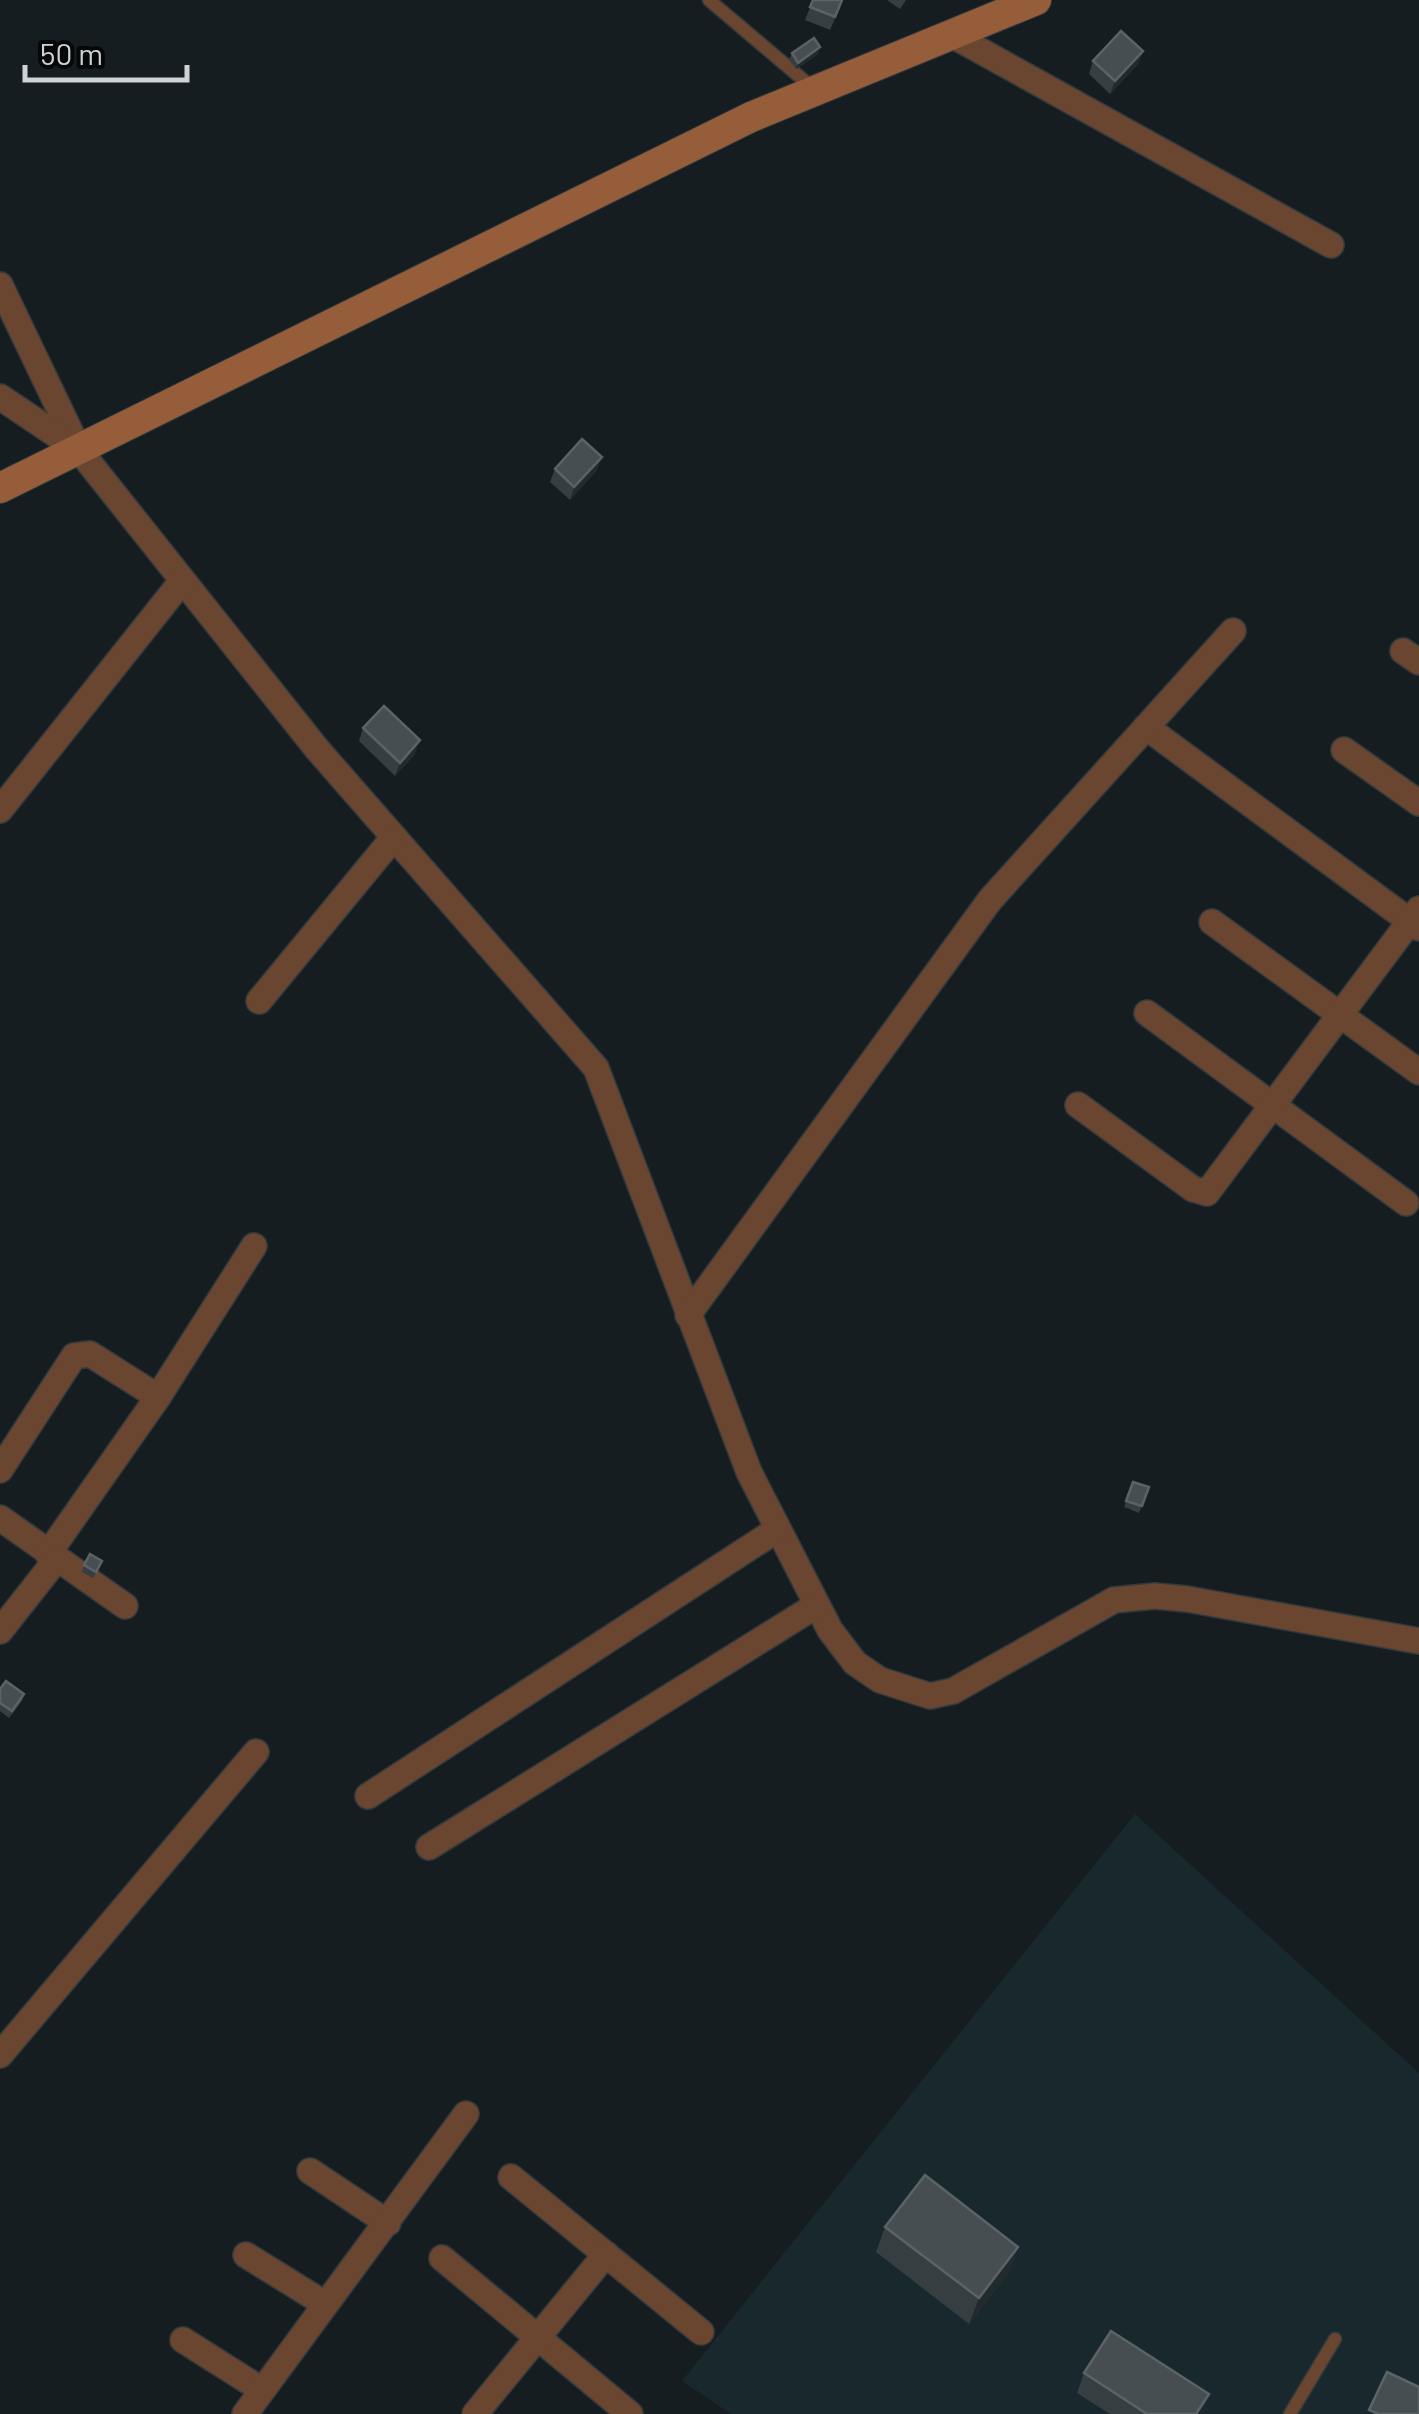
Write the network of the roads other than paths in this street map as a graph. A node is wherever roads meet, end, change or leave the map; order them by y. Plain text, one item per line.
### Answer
1 (709, 0) edge
2 (1036, 0) edge
3 (952, 35) junction
4 (815, 91) junction
5 (1331, 245) dead end
6 (0, 285) edge
7 (0, 398) edge
8 (78, 450) junction
9 (0, 488) edge
10 (182, 581) junction
11 (1233, 631) dead end
12 (1146, 728) junction
13 (1344, 750) dead end
14 (1419, 803) edge
15 (0, 810) edge
16 (394, 837) junction
17 (1416, 919) edge
18 (1212, 922) dead end
19 (259, 1001) dead end
20 (1147, 1013) dead end
21 (1340, 1016) junction
22 (1419, 1072) edge
23 (1078, 1105) dead end
24 (1274, 1106) junction
25 (1406, 1204) dead end
26 (254, 1246) dead end
27 (688, 1315) junction
28 (158, 1397) junction
29 (0, 1470) edge
30 (0, 1518) edge
31 (778, 1529) junction
32 (52, 1557) junction
33 (817, 1605) junction
34 (124, 1606) dead end
35 (0, 1631) edge
36 (1419, 1641) edge
37 (256, 1752) dead end
38 (368, 1796) dead end
39 (429, 1847) dead end
40 (0, 2056) edge
41 (466, 2114) dead end
42 (310, 2171) dead end
43 (511, 2177) dead end
44 (388, 2223) junction
45 (606, 2254) junction
46 (246, 2255) dead end
47 (442, 2258) dead end
48 (324, 2304) junction
49 (701, 2332) dead end
50 (538, 2338) junction
51 (1335, 2338) dead end
52 (184, 2340) dead end
53 (262, 2390) junction
54 (245, 2414) edge
55 (475, 2414) edge
56 (630, 2414) edge
57 (1290, 2414) edge

1 - 4 lane
2 - 3 main road
3 - 4 main road
3 - 5 street
4 - 8 main road
6 - 8 street
7 - 8 street
8 - 9 main road
8 - 10 street
10 - 15 street
10 - 16 street
11 - 12 street
12 - 17 street
12 - 27 street
13 - 14 street
16 - 19 street
16 - 27 street
17 - 21 street
18 - 21 street
20 - 24 street
21 - 22 street
21 - 24 street
23 - 24 street
24 - 25 street
26 - 28 street
27 - 31 street
28 - 29 street
28 - 32 street
30 - 32 street
31 - 33 street
31 - 38 street
32 - 34 street
32 - 35 street
33 - 36 street
33 - 39 street
37 - 40 street
41 - 44 street
42 - 44 street
43 - 45 street
44 - 48 street
45 - 49 street
45 - 50 street
46 - 48 street
47 - 50 street
48 - 53 street
50 - 55 street
50 - 56 street
51 - 57 lane
52 - 53 street
53 - 54 street

